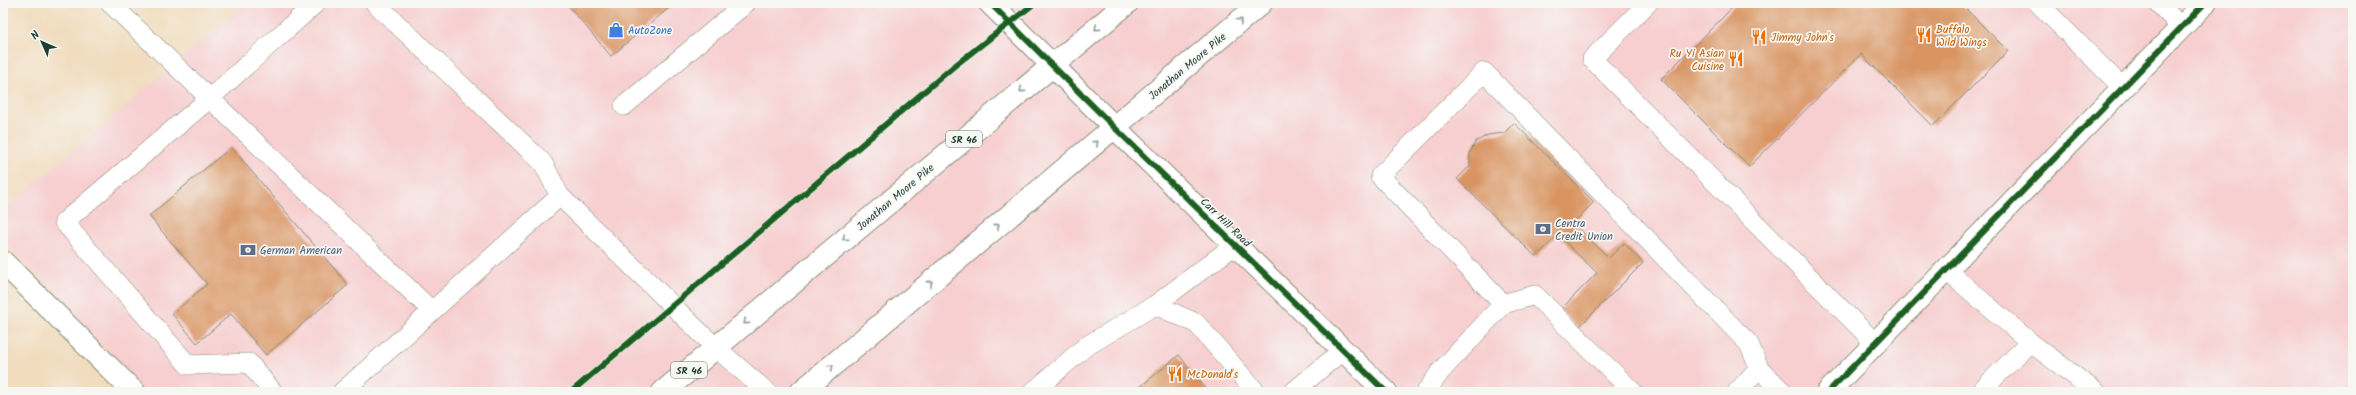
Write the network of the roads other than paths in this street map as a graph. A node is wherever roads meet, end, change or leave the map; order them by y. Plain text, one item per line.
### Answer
1 (110, 3) edge
2 (316, 3) edge
3 (375, 3) edge
4 (746, 3) edge
5 (990, 3) edge
6 (1128, 3) edge
7 (1261, 3) edge
8 (1648, 3) edge
9 (2038, 3) edge
10 (2158, 3) edge
11 (2205, 3) edge
12 (2181, 27) junction
13 (1052, 65) junction
14 (2122, 87) junction
15 (209, 98) junction
16 (624, 106) dead end
17 (1114, 127) junction
18 (560, 196) junction
19 (1235, 245) junction
20 (3, 262) edge
21 (1946, 270) junction
22 (1503, 304) junction
23 (1155, 305) junction
24 (432, 311) junction
25 (2030, 342) junction
26 (1875, 343) junction
27 (715, 347) junction
28 (1343, 350) junction
29 (1759, 368) junction
30 (134, 392) edge
31 (273, 392) edge
32 (342, 392) edge
33 (663, 392) edge
34 (767, 392) edge
35 (801, 392) edge
36 (1034, 392) edge
37 (1256, 392) edge
38 (1293, 392) edge
39 (1386, 392) edge
40 (1426, 392) edge
41 (1633, 392) edge
42 (1737, 392) edge
43 (1783, 392) edge
44 (1828, 392) edge
45 (1980, 392) edge
46 (2096, 392) edge

1 - 15 lane
2 - 15 lane
3 - 18 lane
4 - 16 lane
5 - 13 main road, Carr Hill Road
6 -> 13 main road, Jonathan Moore Pike / SR 46
17 -> 7 main road, Jonathan Moore Pike
8 - 26 lane
9 - 14 lane
10 - 12 lane
11 - 12 main road
12 - 14 main road
13 - 17 main road, Carr Hill Road
13 -> 27 main road, Jonathan Moore Pike / SR 46
14 - 21 main road
15 - 24 lane
15 - 31 lane
17 - 19 main road, Carr Hill Road
35 -> 17 main road, Jonathan Moore Pike
18 - 24 lane
18 - 27 lane
19 - 23 lane
19 - 28 main road, Carr Hill Road
20 - 30 main road
21 - 25 lane
21 - 26 main road
22 - 29 lane
22 - 40 lane
22 - 41 lane
23 - 36 lane
23 - 37 lane
24 - 32 lane
25 - 45 lane
25 - 46 lane
26 - 44 main road
27 - 33 main road, Jonathan Moore Pike / SR 46
27 - 34 lane
28 - 38 lane
28 - 39 main road, Carr Hill Road
29 - 42 lane
29 - 43 lane

